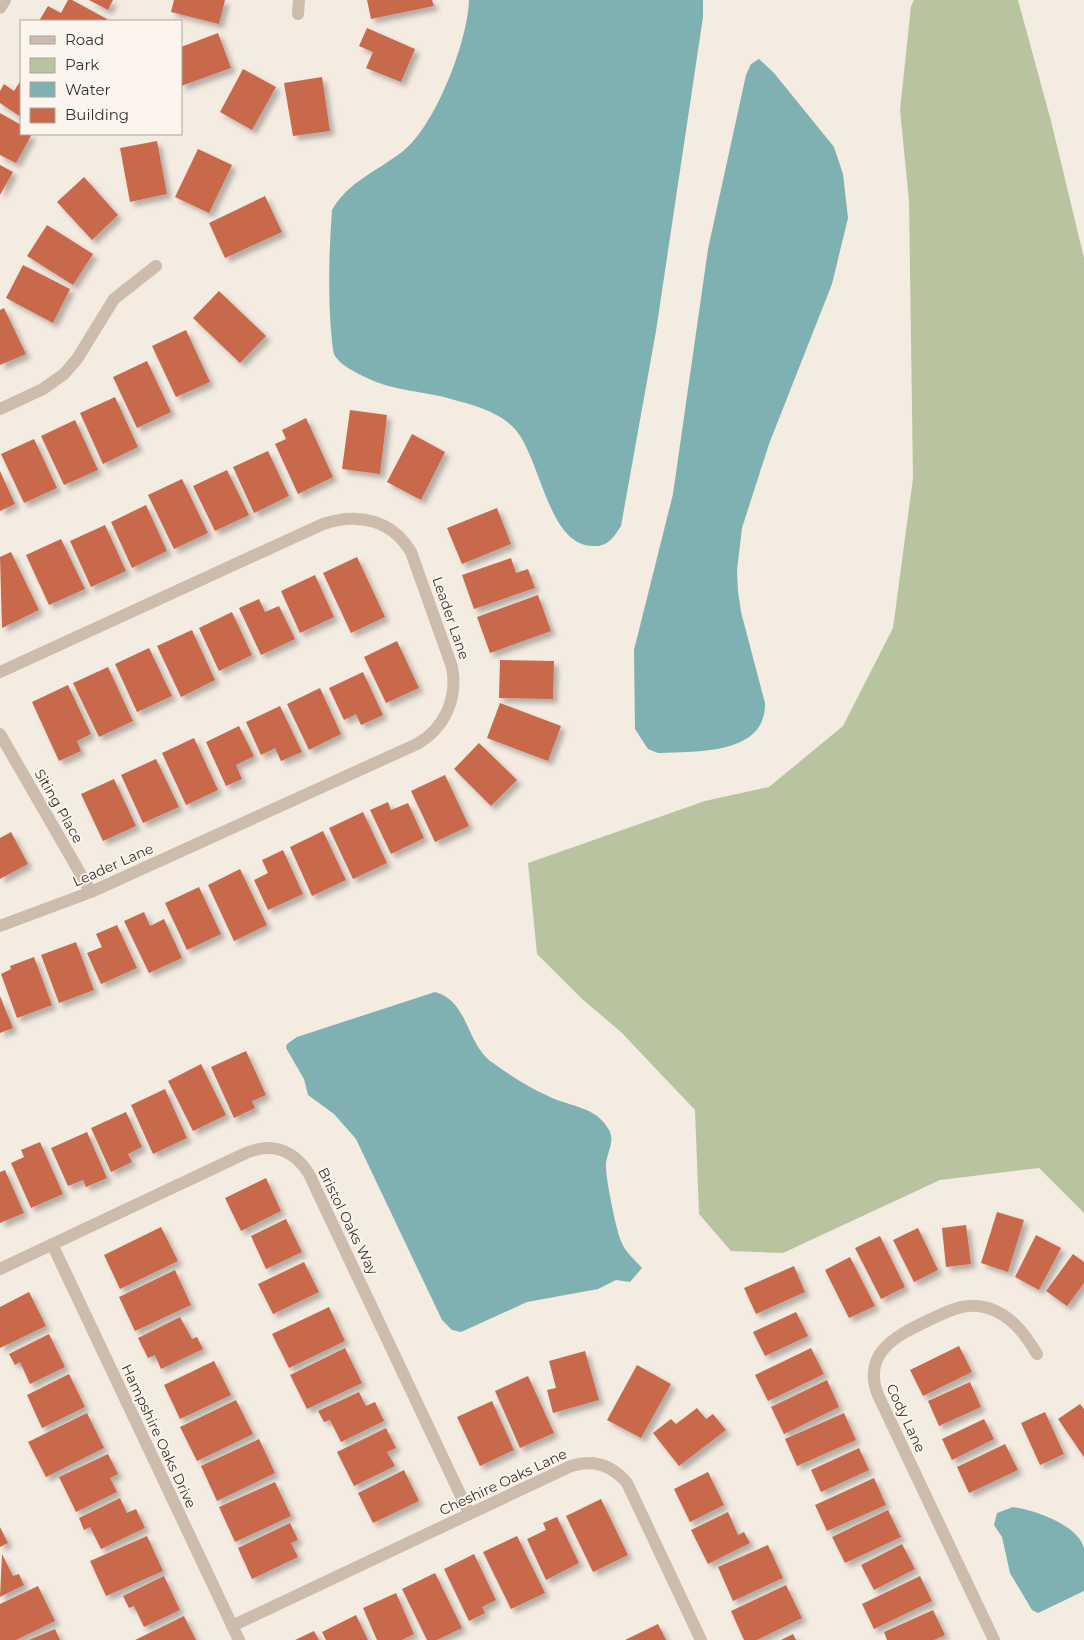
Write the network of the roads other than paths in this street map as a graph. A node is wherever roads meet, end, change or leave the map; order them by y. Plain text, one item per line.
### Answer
1 (5, 0) edge
2 (299, 0) edge
3 (0, 8) edge
4 (298, 14) dead end
5 (156, 266) dead end
6 (0, 409) edge
7 (0, 672) edge
8 (0, 734) edge
9 (91, 892) junction
10 (0, 926) edge
11 (52, 1244) junction
12 (0, 1269) edge
13 (1036, 1354) dead end
14 (469, 1513) junction
15 (232, 1626) junction
16 (239, 1640) edge
17 (701, 1640) edge
18 (994, 1640) edge

1 - 3 street
2 - 4 street
5 - 6 street
7 - 9 street, Leader Lane
8 - 9 street, Siting Place
9 - 10 street, Leader Lane
11 - 12 street, Bristol Oaks Way
11 - 14 street, Bristol Oaks Way
11 - 15 street, Hampshire Oaks Drive
13 - 18 street, Cody Lane
14 - 15 street, Cheshire Oaks Lane
14 - 17 street, Cheshire Oaks Lane
15 - 16 street, Hampshire Oaks Drive

